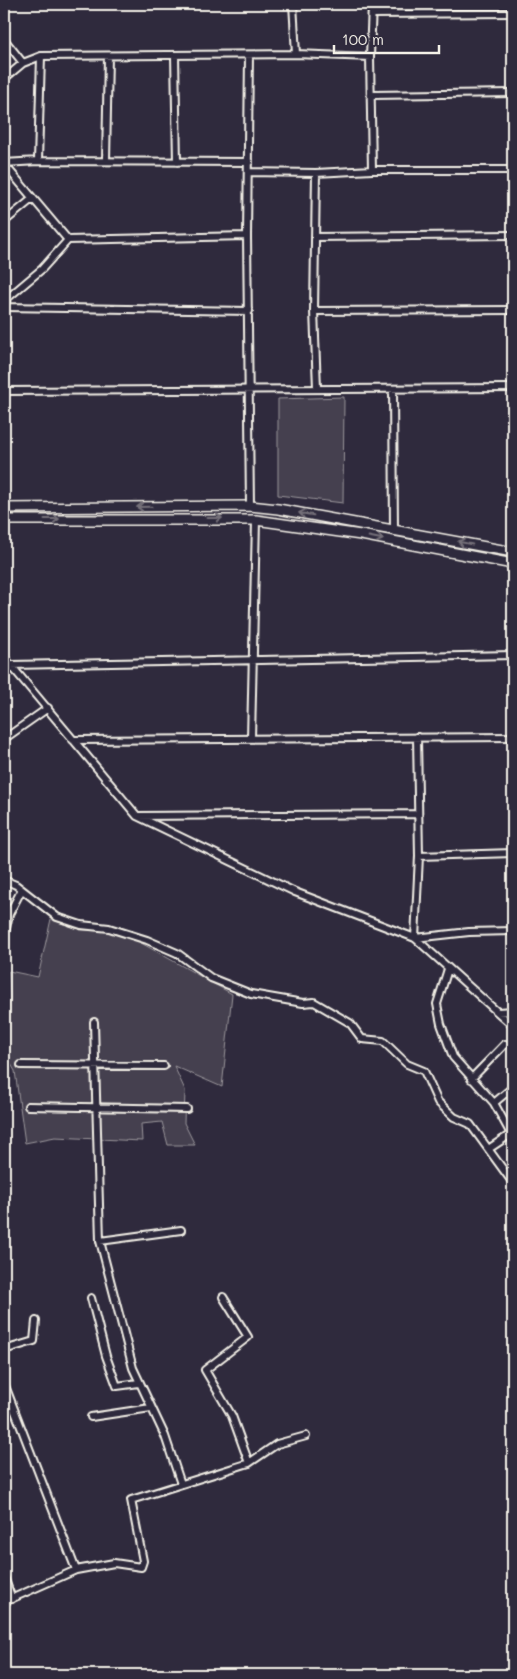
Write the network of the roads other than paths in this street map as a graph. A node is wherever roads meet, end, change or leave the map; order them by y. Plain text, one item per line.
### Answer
1 (293, 4) edge
2 (372, 4) edge
3 (513, 13) edge
4 (372, 14) junction
5 (4, 39) edge
6 (296, 54) junction
7 (249, 55) junction
8 (41, 56) junction
9 (108, 56) junction
10 (175, 56) junction
11 (370, 57) junction
12 (23, 63) junction
13 (4, 79) edge
14 (513, 93) edge
15 (372, 95) junction
16 (38, 161) junction
17 (106, 161) junction
18 (177, 162) junction
19 (249, 162) junction
20 (4, 163) edge
21 (372, 170) junction
22 (513, 170) edge
23 (248, 172) junction
24 (316, 173) junction
25 (32, 199) junction
26 (4, 222) edge
27 (513, 235) edge
28 (247, 236) junction
29 (315, 237) junction
30 (68, 240) junction
31 (4, 301) edge
32 (4, 307) edge
33 (513, 310) edge
34 (249, 311) junction
35 (314, 311) junction
36 (317, 388) junction
37 (513, 388) edge
38 (248, 389) junction
39 (393, 389) junction
40 (4, 391) edge
41 (250, 506) junction
42 (4, 508) edge
43 (4, 520) edge
44 (256, 520) junction
45 (394, 530) junction
46 (513, 552) edge
47 (513, 564) edge
48 (513, 655) edge
49 (4, 657) edge
50 (254, 659) junction
51 (11, 665) junction
52 (48, 708) junction
53 (513, 737) edge
54 (251, 738) junction
55 (417, 738) junction
56 (4, 740) edge
57 (73, 740) junction
58 (417, 814) junction
59 (137, 816) junction
60 (513, 853) edge
61 (419, 856) junction
62 (4, 880) edge
63 (21, 891) junction
64 (513, 931) edge
65 (4, 938) edge
66 (415, 938) junction
67 (448, 969) junction
68 (513, 1010) edge
69 (498, 1012) junction
70 (94, 1022) dead end
71 (513, 1026) edge
72 (505, 1044) dead end
73 (21, 1065) dead end
74 (95, 1066) junction
75 (164, 1066) dead end
76 (471, 1078) junction
77 (513, 1087) edge
78 (494, 1103) junction
79 (28, 1106) dead end
80 (96, 1108) junction
81 (188, 1109) dead end
82 (490, 1148) junction
83 (513, 1183) edge
84 (181, 1230) dead end
85 (100, 1241) junction
86 (223, 1297) dead end
87 (91, 1298) dead end
88 (36, 1320) dead end
89 (4, 1350) edge
90 (4, 1383) edge
91 (139, 1383) junction
92 (151, 1408) junction
93 (90, 1417) dead end
94 (306, 1436) dead end
95 (249, 1463) junction
96 (181, 1484) junction
97 (76, 1570) junction
98 (4, 1577) edge
99 (12, 1599) junction
100 (4, 1602) edge

1 - 6 street
2 - 4 street
3 - 4 street
4 - 11 street
5 - 12 street
6 - 7 street
6 - 11 street
7 - 10 street
7 - 19 street
8 - 9 street
8 - 12 street
8 - 16 street
9 - 10 street
9 - 17 street
10 - 18 street
11 - 15 street
12 - 13 street
14 - 15 street
15 - 21 street
16 - 17 street
16 - 20 street
17 - 18 street
18 - 19 street
19 - 23 street
20 - 25 street
21 - 22 street
21 - 24 street
23 - 24 street
23 - 28 street
24 - 29 street
25 - 26 street
25 - 30 street
27 - 29 street
28 - 30 street
28 - 34 street
29 - 35 street
30 - 31 street
32 - 34 street
33 - 35 street
34 - 38 street
35 - 36 street
36 - 38 street
36 - 39 street
37 - 39 street
38 - 40 street
38 - 41 street
39 - 45 street
41 -> 42 main road
45 -> 41 main road
43 -> 44 main road
44 -> 47 main road
44 - 50 street
46 -> 45 main road
48 - 50 street
49 - 51 street
50 - 51 street
50 - 54 street
51 - 52 street
52 - 56 street
52 - 57 street
53 - 55 street
54 - 55 street
54 - 57 street
55 - 58 street
57 - 59 street
58 - 59 street
58 - 61 street
59 - 66 street
60 - 61 street
61 - 66 street
62 - 63 street
63 - 65 street
63 - 82 street
64 - 66 street
66 - 67 street
67 - 69 street
67 - 76 street
68 - 69 street
69 - 71 street
70 - 74 street
72 - 76 street
73 - 74 street
74 - 75 street
74 - 80 street
76 - 78 street
77 - 78 street
78 - 82 street
79 - 80 street
80 - 81 street
80 - 85 street
82 - 83 street
84 - 85 street
85 - 91 street
86 - 95 street
87 - 91 street
88 - 89 street
90 - 97 street
91 - 92 street
92 - 93 street
92 - 96 street
94 - 95 street
95 - 96 street
96 - 97 street
97 - 99 street
98 - 99 street
99 - 100 street

